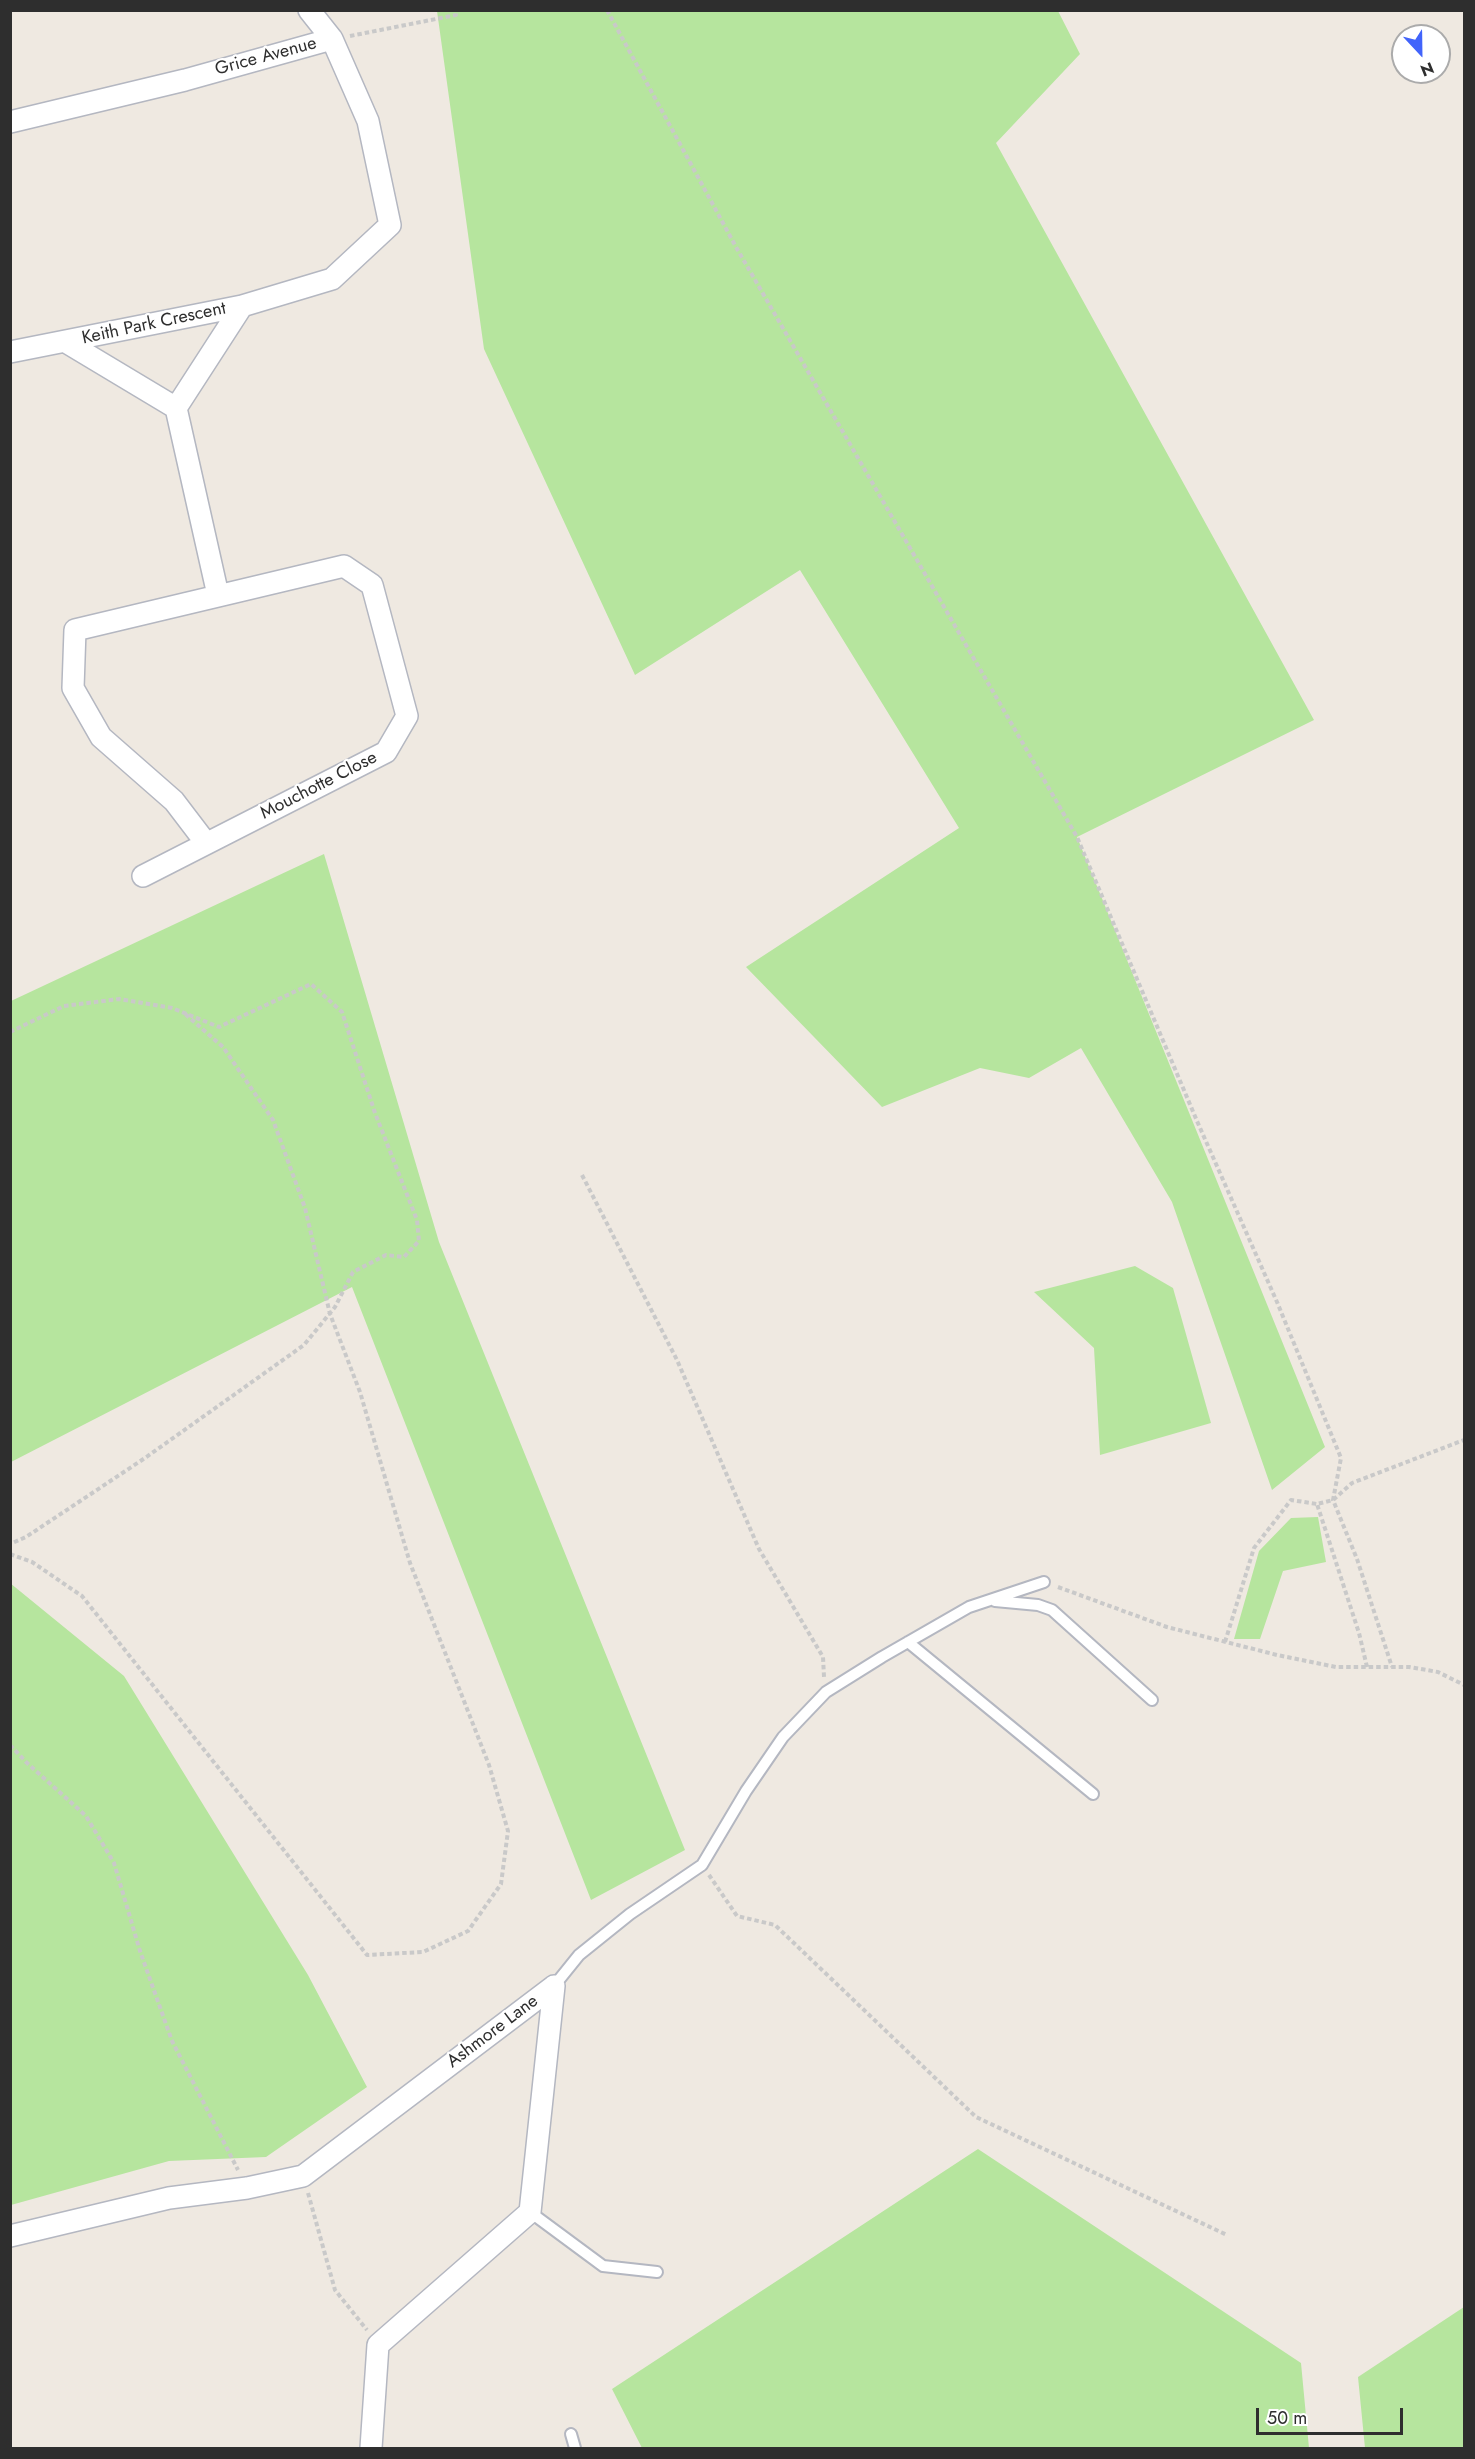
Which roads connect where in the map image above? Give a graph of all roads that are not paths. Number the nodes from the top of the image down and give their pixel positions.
1 (309, 10) edge
2 (332, 39) junction
3 (10, 122) edge
4 (390, 225) joint
5 (243, 306) junction
6 (66, 342) junction
7 (10, 352) edge
8 (176, 408) junction
9 (218, 595) junction
10 (206, 843) junction
11 (143, 876) dead end
12 (1044, 1582) road end
13 (989, 1600) junction
14 (908, 1642) junction
15 (1152, 1700) dead end
16 (1093, 1794) dead end
17 (554, 1986) junction
18 (530, 2212) junction
19 (10, 2236) edge
20 (657, 2272) dead end
21 (571, 2434) dead end
22 (371, 2448) edge
23 (575, 2448) edge

1 - 2 street
2 - 3 street, Grice Avenue
2 - 4 street, Grice Avenue
4 - 5 street, Keith Park Crescent
5 - 6 street, Keith Park Crescent
5 - 8 street, Keith Park Crescent
6 - 7 street, Keith Park Crescent
6 - 8 street, Keith Park Crescent
8 - 9 street
9 - 10 street, Mouchotte Close
9 - 10 street, Mouchotte Close
10 - 11 street, Mouchotte Close
12 - 13 lane
13 - 14 lane
13 - 15 lane
14 - 16 lane
14 - 17 lane
17 - 18 street, Ashmore Lane
17 - 19 street, Ashmore Lane
18 - 20 lane
18 - 22 street
21 - 23 lane

